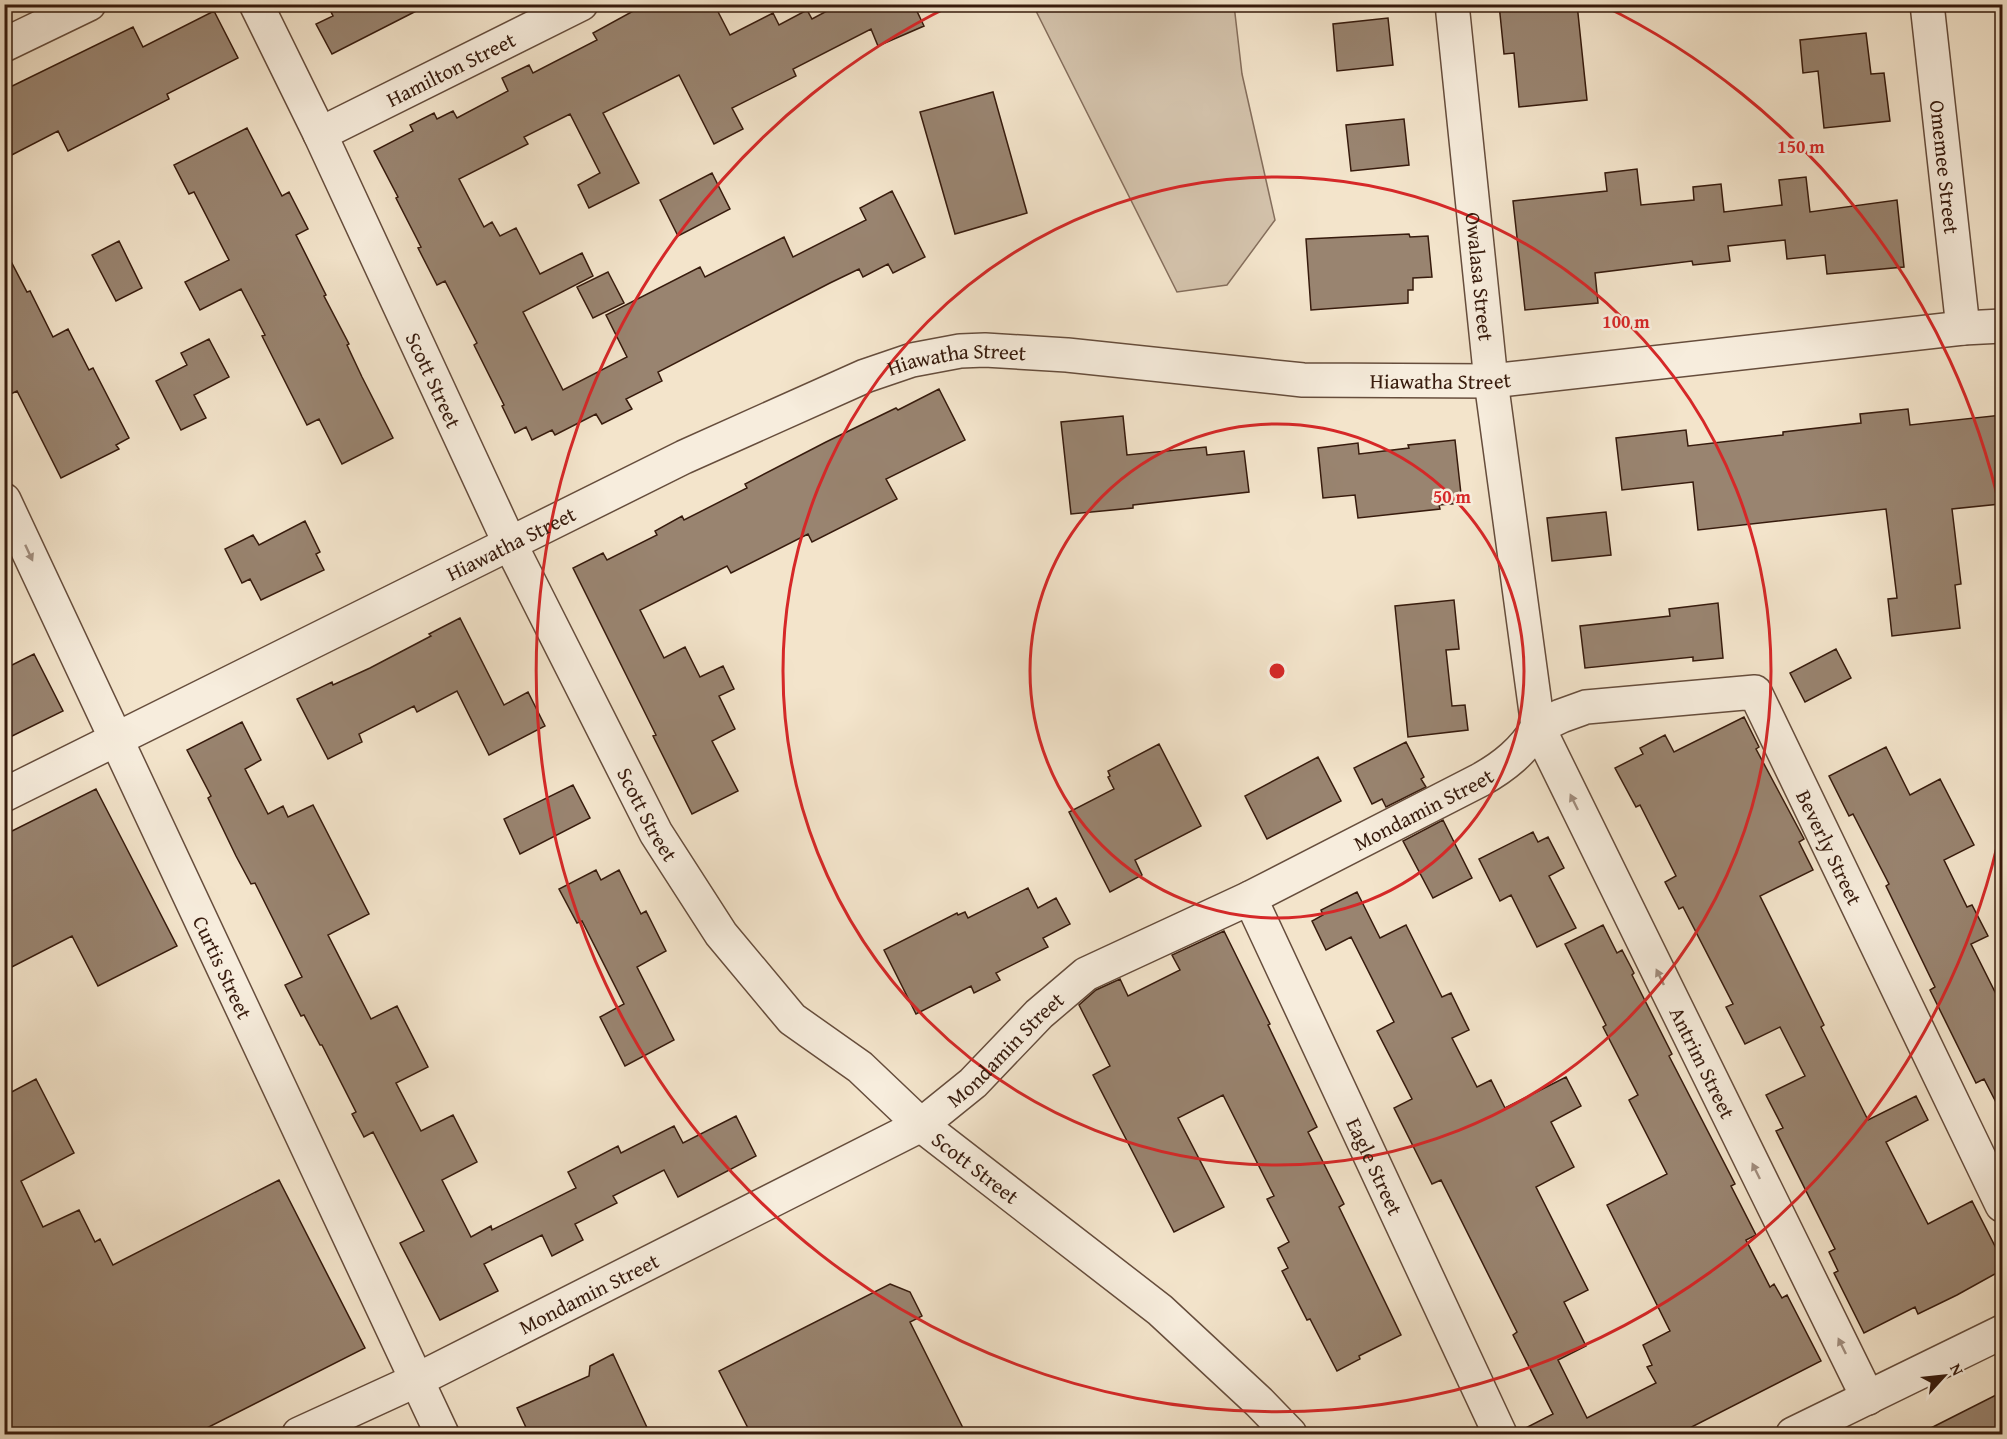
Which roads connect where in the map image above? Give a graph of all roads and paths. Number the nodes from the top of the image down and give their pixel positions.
1 (89, 4) edge
2 (256, 4) edge
3 (581, 4) edge
4 (1452, 4) edge
5 (1927, 4) edge
6 (4, 45) edge
7 (320, 134) junction
8 (2002, 326) edge
9 (1963, 328) junction
10 (1491, 381) junction
11 (4, 500) edge
12 (510, 544) junction
13 (1538, 728) junction
14 (116, 740) junction
15 (4, 795) edge
16 (1250, 898) junction
17 (921, 1125) junction
18 (2002, 1204) edge
19 (2002, 1332) edge
20 (417, 1380) junction
21 (1868, 1398) junction
22 (299, 1434) edge
23 (442, 1434) edge
24 (1290, 1434) edge
25 (1500, 1434) edge
26 (1793, 1434) edge

1 - 6 street
2 - 7 street, Scott Street
3 - 7 street, Hamilton Street
4 - 10 street, Owalasa Street
5 - 9 street, Omemee Street
7 - 12 street, Scott Street
8 - 9 street, Hiawatha Street
9 - 10 street, Hiawatha Street
10 - 12 street, Hiawatha Street
10 - 13 street, Owalasa Street
11 -> 14 street, Curtis Street
12 - 14 street, Hiawatha Street
12 - 17 street, Scott Street
13 - 16 street, Mondamin Street
13 - 18 street, Beverly Street
21 -> 13 street, Antrim Street
14 - 15 street, Hiawatha Street
14 - 20 street, Curtis Street
16 - 17 street, Mondamin Street
16 - 25 street, Eagle Street
17 - 20 street, Mondamin Street
17 - 24 street, Scott Street
19 - 21 street
20 - 22 street, Mondamin Street
20 - 23 street, Curtis Street
21 - 26 street

